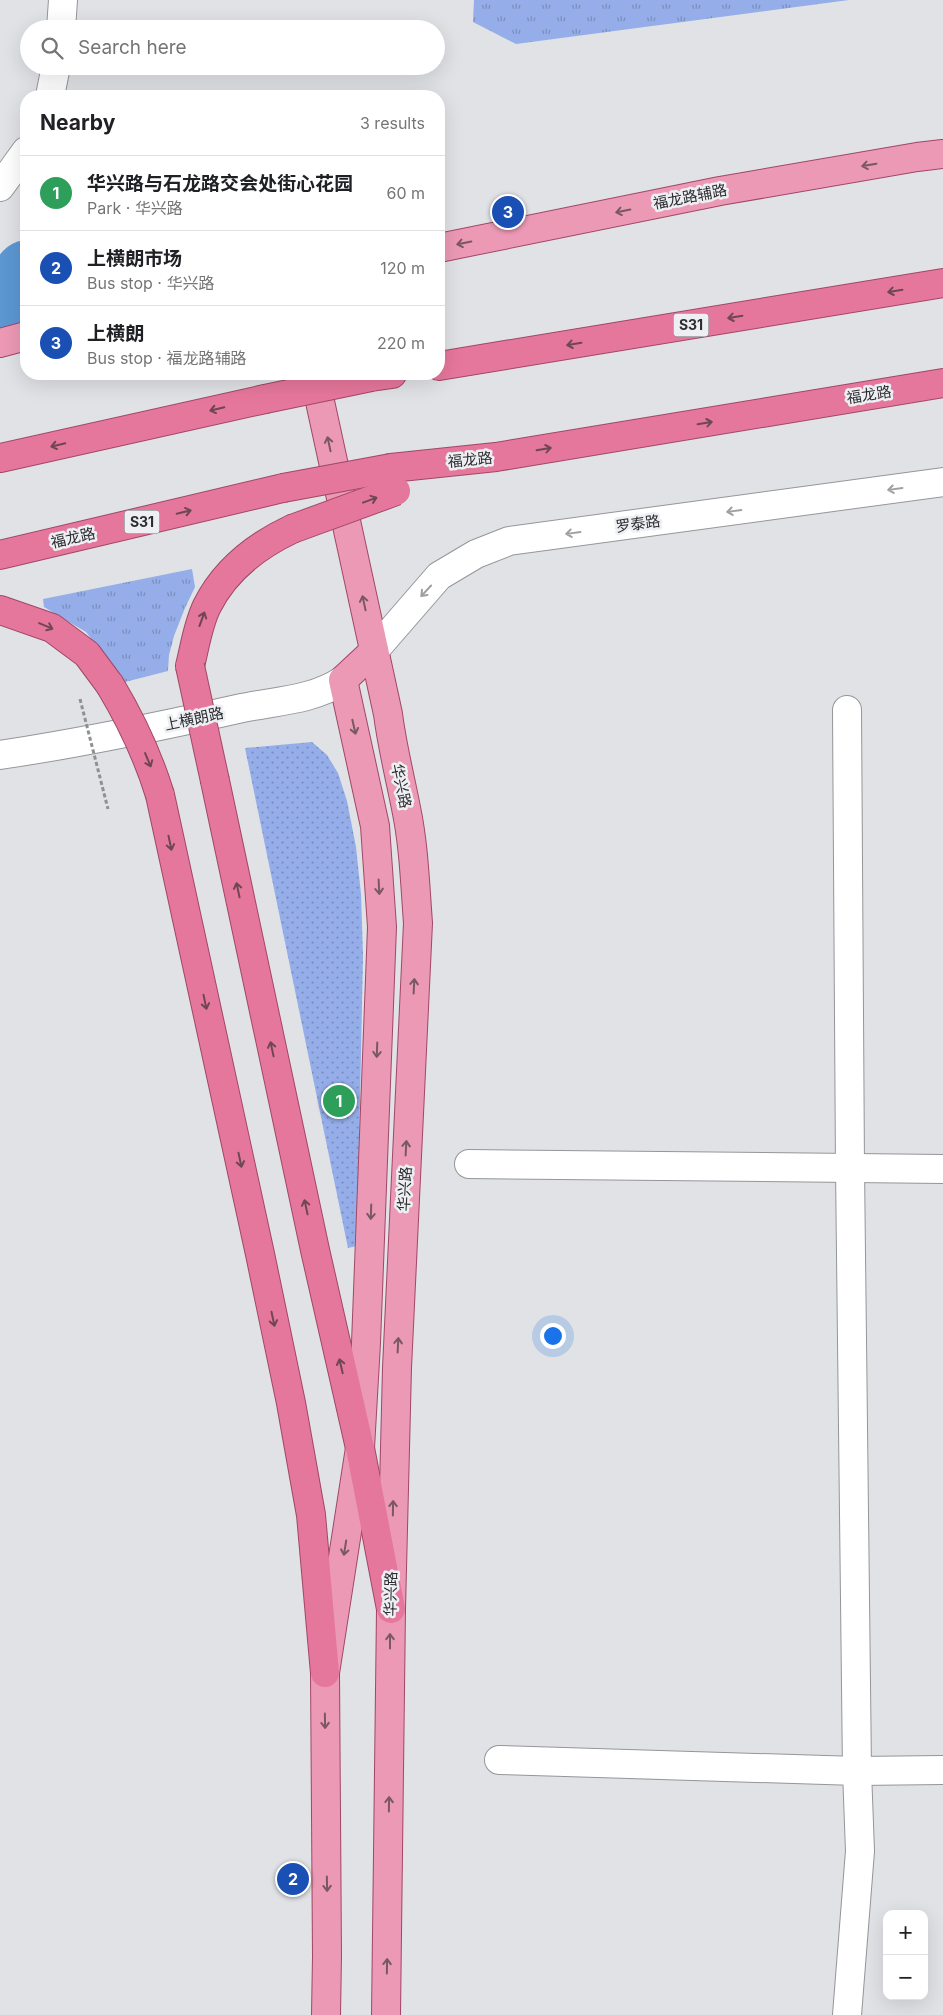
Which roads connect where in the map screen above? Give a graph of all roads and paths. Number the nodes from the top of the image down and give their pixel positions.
1 (63, 0) edge
2 (62, 20) edge
3 (54, 75) edge
4 (51, 90) edge
5 (943, 154) edge
6 (20, 159) edge
7 (0, 187) edge
8 (445, 247) edge
9 (943, 283) edge
10 (20, 338) edge
11 (0, 343) edge
12 (445, 365) edge
13 (315, 380) edge
14 (358, 380) edge
15 (943, 383) edge
16 (0, 458) edge
17 (393, 479) junction
18 (943, 482) edge
19 (0, 555) edge
20 (0, 610) edge
21 (374, 651) junction
22 (343, 680) junction
23 (78, 694) dead end
24 (847, 710) dead end
25 (0, 755) edge
26 (108, 809) dead end
27 (469, 1164) dead end
28 (850, 1168) junction
29 (943, 1169) edge
30 (360, 1448) junction
31 (391, 1609) junction
32 (325, 1673) junction
33 (499, 1760) dead end
34 (943, 1770) edge
35 (857, 1771) junction
36 (326, 2015) edge
37 (386, 2015) edge
38 (847, 2015) edge

1 - 2 street
3 - 4 street
5 -> 8 main road, 福龙路辅路
6 - 7 street
9 -> 12 highway, S31
10 - 11 main road
21 -> 13 main road, 华兴路
14 -> 16 highway, bridge
17 -> 15 highway, 福龙路 / S31
19 -> 17 highway, 福龙路 / S31, bridge
30 -> 17 highway, bridge
18 -> 21 street, 罗泰路
20 -> 32 highway, bridge
21 - 22 main road, 上横朗路
31 -> 21 main road, 华兴路
22 - 25 street, 上横朗路
22 -> 30 main road
23 - 26 path, bridge
24 - 28 street
27 - 28 street
28 - 29 street
28 - 35 street
30 - 31 highway
30 -> 32 main road
37 -> 31 main road, 华兴路
32 -> 36 main road
33 - 35 street
34 - 35 street
35 - 38 street

